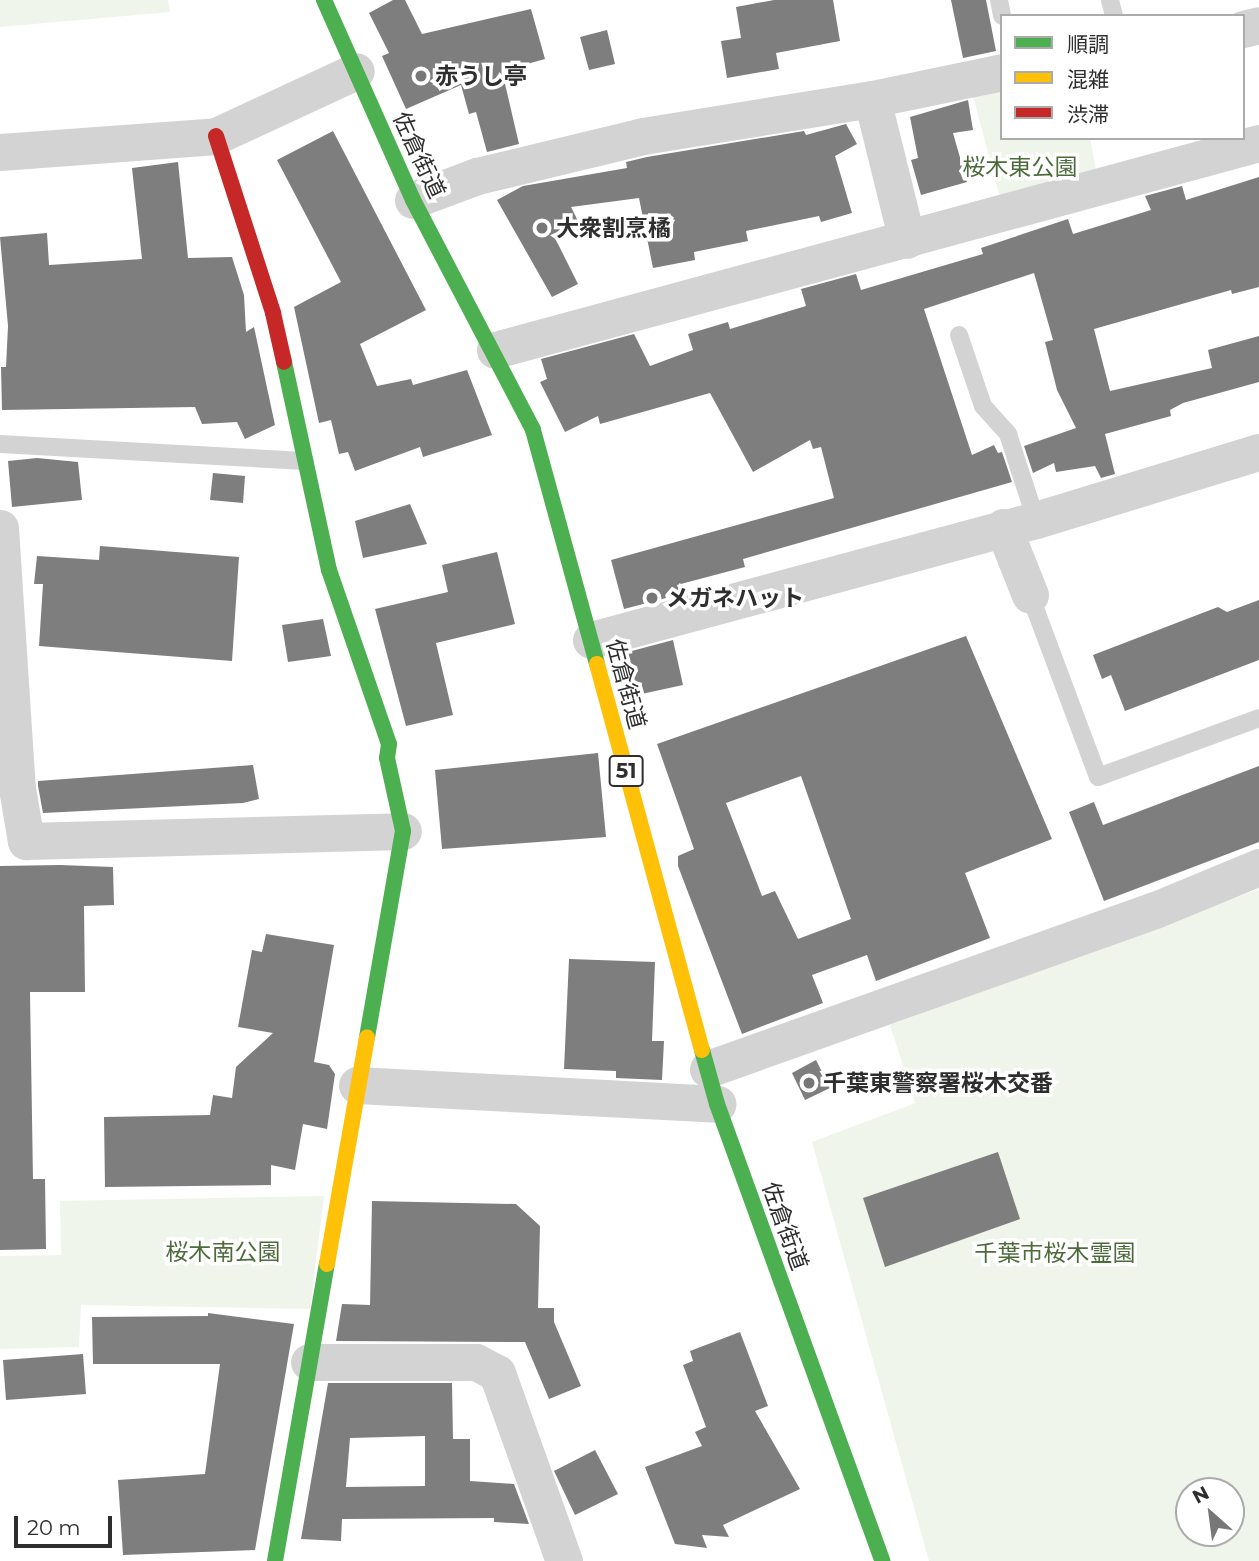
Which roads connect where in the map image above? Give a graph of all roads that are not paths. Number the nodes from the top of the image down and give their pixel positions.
1 (324, 0) edge
2 (356, 71) junction
3 (1000, 72) edge
4 (872, 99) junction
5 (216, 136) junction
6 (1259, 143) edge
7 (0, 152) edge
8 (413, 200) junction
9 (907, 240) junction
10 (959, 335) dead end
11 (495, 350) junction
12 (0, 444) edge
13 (1259, 452) edge
14 (305, 461) junction
15 (1019, 523) junction
16 (0, 528) edge
17 (1030, 595) joint
18 (591, 640) junction
19 (1259, 718) edge
20 (9, 788) edge
21 (403, 831) junction
22 (1259, 867) edge
23 (708, 1069) junction
24 (357, 1085) junction
25 (717, 1104) junction
26 (309, 1362) junction
27 (275, 1561) edge
28 (564, 1561) edge
29 (882, 1561) edge

1 - 2 main road, 佐倉街道 / 51
2 - 5 street
2 - 8 main road, 佐倉街道 / 51
3 - 4 street
4 - 8 street
4 - 9 street
5 - 7 street
5 - 14 main road
6 - 9 street
8 - 11 main road, 佐倉街道 / 51
9 - 11 street
10 - 15 lane
11 - 18 main road, 佐倉街道 / 51
12 - 14 lane
13 - 15 street
14 - 21 main road
15 - 17 street
15 - 18 street
16 - 20 street
17 - 19 lane
18 - 23 main road, 佐倉街道 / 51
20 - 21 street
21 - 24 main road
22 - 23 street
23 - 25 main road, 佐倉街道 / 51
24 - 25 street
24 - 26 main road
25 - 29 main road, 佐倉街道 / 51
26 - 27 main road
26 - 28 street

